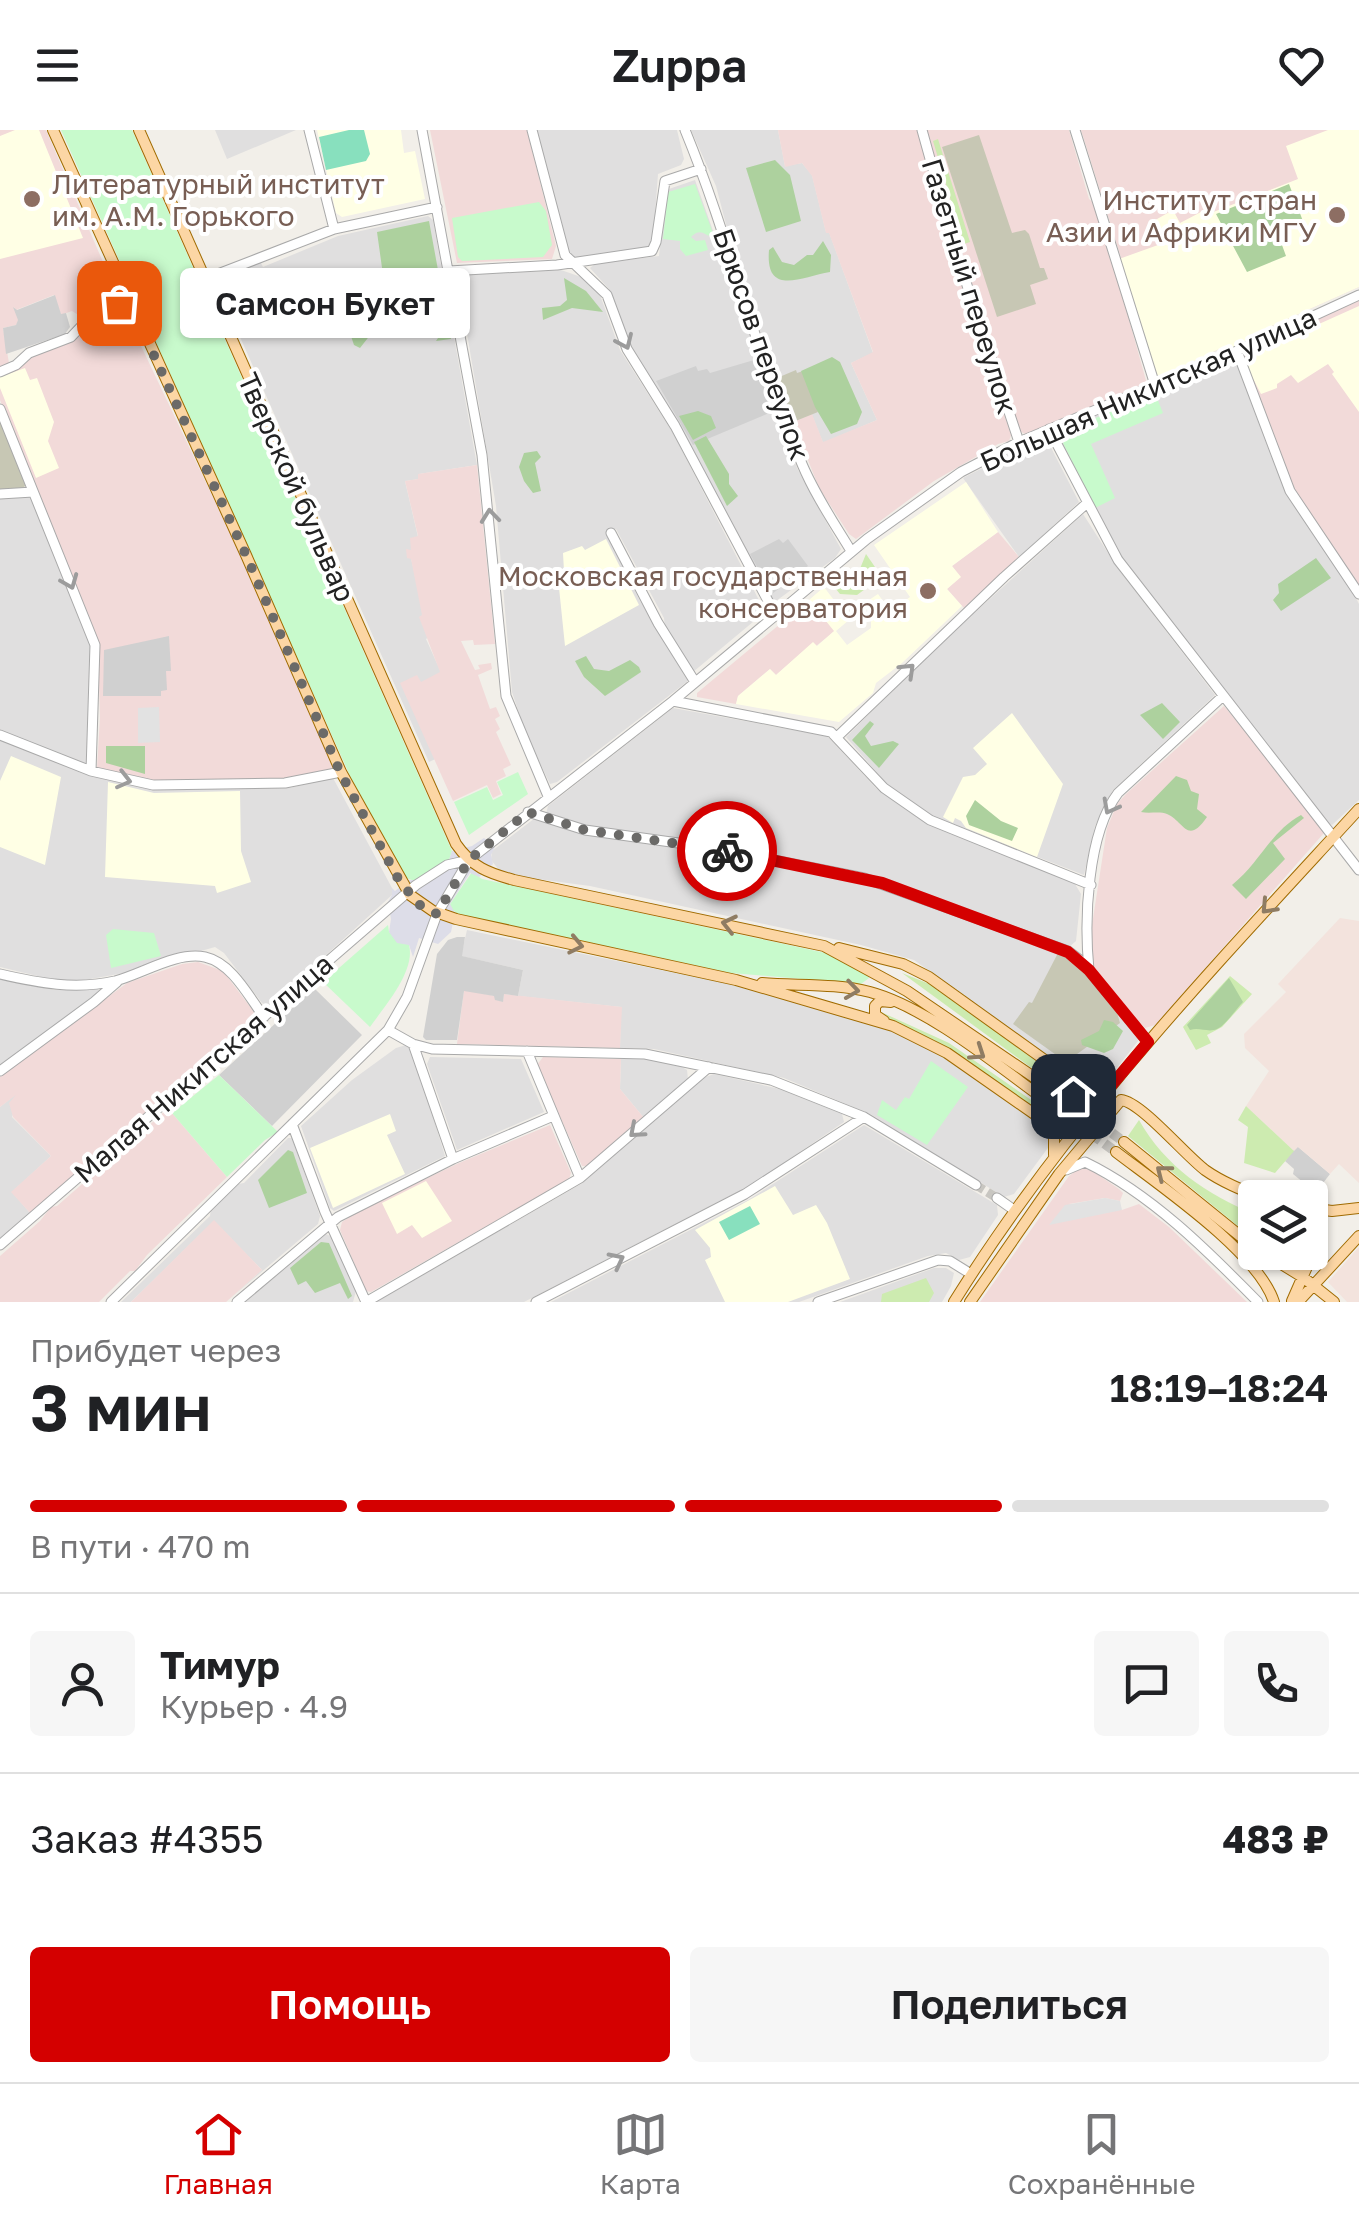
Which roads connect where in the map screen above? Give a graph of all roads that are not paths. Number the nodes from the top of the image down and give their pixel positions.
1 (53, 130) edge
2 (139, 130) edge
3 (309, 130) edge
4 (422, 130) edge
5 (532, 130) edge
6 (686, 130) edge
7 (922, 130) edge
8 (1075, 130) edge
9 (701, 169) junction
10 (437, 207) junction
11 (334, 229) junction
12 (572, 263) junction
13 (449, 270) junction
14 (205, 280) junction
15 (1359, 295) edge
16 (128, 299) junction
17 (1237, 351) junction
18 (0, 372) edge
19 (1155, 385) junction
20 (0, 408) edge
21 (1049, 429) junction
22 (1019, 442) junction
23 (34, 492) junction
24 (0, 494) edge
25 (1086, 504) junction
26 (612, 533) dead end
27 (852, 551) junction
28 (1359, 594) edge
29 (774, 614) junction
30 (695, 682) junction
31 (1223, 696) junction
32 (673, 700) junction
33 (0, 735) edge
34 (838, 738) junction
35 (92, 771) junction
36 (340, 772) junction
37 (548, 796) junction
38 (1359, 809) edge
39 (528, 812) junction
40 (1335, 836) junction
41 (469, 860) junction
42 (1359, 870) edge
43 (1091, 886) junction
44 (408, 892) junction
45 (437, 914) junction
46 (824, 946) junction
47 (903, 964) junction
48 (1089, 970) junction
49 (0, 974) edge
50 (119, 980) junction
51 (736, 980) junction
52 (907, 991) junction
53 (897, 1002) junction
54 (264, 1018) junction
55 (893, 1026) junction
56 (388, 1030) junction
57 (1148, 1042) junction
58 (413, 1044) junction
59 (527, 1051) junction
60 (709, 1067) junction
61 (0, 1071) edge
62 (1072, 1080) junction
63 (1063, 1096) tunnel mouth
64 (1099, 1100) junction
65 (1055, 1108) tunnel mouth
66 (554, 1116) junction
67 (864, 1117) junction
68 (1040, 1118) junction
69 (292, 1124) junction
70 (1054, 1155) junction
71 (453, 1159) junction
72 (1059, 1174) junction
73 (580, 1178) junction
74 (973, 1183) tunnel mouth
75 (1238, 1186) edge
76 (997, 1198) tunnel mouth
77 (1359, 1208) edge
78 (1014, 1210) junction
79 (1328, 1210) edge
80 (330, 1222) junction
81 (1238, 1235) edge
82 (1359, 1236) edge
83 (0, 1245) edge
84 (1238, 1251) edge
85 (1223, 1268) junction
86 (1238, 1269) edge
87 (1253, 1270) edge
88 (1291, 1270) edge
89 (1311, 1270) edge
90 (971, 1274) junction
91 (1309, 1281) junction
92 (837, 1298) edge
93 (1275, 1299) edge
94 (111, 1302) edge
95 (236, 1302) edge
96 (366, 1302) edge
97 (536, 1302) edge
98 (818, 1302) edge
99 (954, 1302) edge
100 (970, 1302) edge
101 (1258, 1302) edge
102 (1295, 1302) edge
103 (1334, 1302) edge

1 - 16 main road
2 - 14 main road, Тверской бульвар
3 - 11 street
4 - 10 street
5 - 12 street
6 - 9 street, Брюсов переулок
7 - 22 street, Газетный переулок
8 - 19 street
9 - 12 street
9 - 27 street, Брюсов переулок
10 - 11 street
10 - 13 street
11 - 14 street
12 - 13 street
12 -> 29 street
37 -> 13 street
14 - 41 main road, Тверской бульвар
15 - 17 street, Большая Никитская улица
16 - 18 street
16 - 36 main road
17 - 19 street, Большая Никитская улица
17 - 28 street
19 - 21 street, Большая Никитская улица
20 - 23 street
21 - 22 street, Большая Никитская улица
21 - 25 street
22 - 27 street, Большая Никитская улица
23 - 24 street
23 -> 35 street
25 - 31 street
34 -> 25 street
26 - 30 street
27 - 29 street, Большая Никитская улица
29 - 30 street, Большая Никитская улица
30 - 32 street, Большая Никитская улица
31 - 40 street
31 -> 43 street
32 - 34 street
32 - 37 street, Большая Никитская улица
33 - 35 street
34 - 43 street
35 -> 36 street
36 - 44 main road
37 - 39 street, Большая Никитская улица
38 - 40 main road
39 - 41 street, Большая Никитская улица
39 - 48 street
40 - 42 street
40 -> 57 main road
41 - 44 street, Малая Никитская улица
41 - 45 street
46 -> 41 main road
43 - 48 street
44 - 45 main road
44 - 54 street, Малая Никитская улица
45 -> 51 main road
45 - 56 street
46 - 47 main road
46 - 52 main road
47 - 52 main road
47 - 62 main road
48 - 57 street
49 - 50 street
50 - 54 street
50 - 61 street
51 -> 53 main road
51 - 55 main road
52 - 63 main road
53 - 55 main road
53 -> 65 main road
54 - 83 street, Малая Никитская улица
55 - 68 main road
56 - 58 street
56 - 69 street
57 - 64 main road
58 - 59 street
58 - 71 street
59 - 60 street
59 - 66 street
60 - 67 street
60 -> 73 street
62 - 64 main road
62 - 68 main road
64 - 70 main road
66 - 71 street
66 - 73 street
67 - 74 street
97 -> 67 street
68 - 70 main road
69 - 80 street
69 - 94 street
70 - 78 main road
71 - 80 street
72 - 75 main road
72 - 85 street
72 - 100 main road
73 - 96 street
76 - 78 street
77 - 79 main road
78 - 90 main road
80 - 95 street
80 - 96 street
81 -> 84 main road
82 - 91 main road
85 - 86 street
85 - 101 street
87 - 93 main road
88 - 91 main road
89 - 91 main road
90 - 92 street
90 - 99 main road
91 - 102 main road
91 - 103 main road
92 - 98 street

